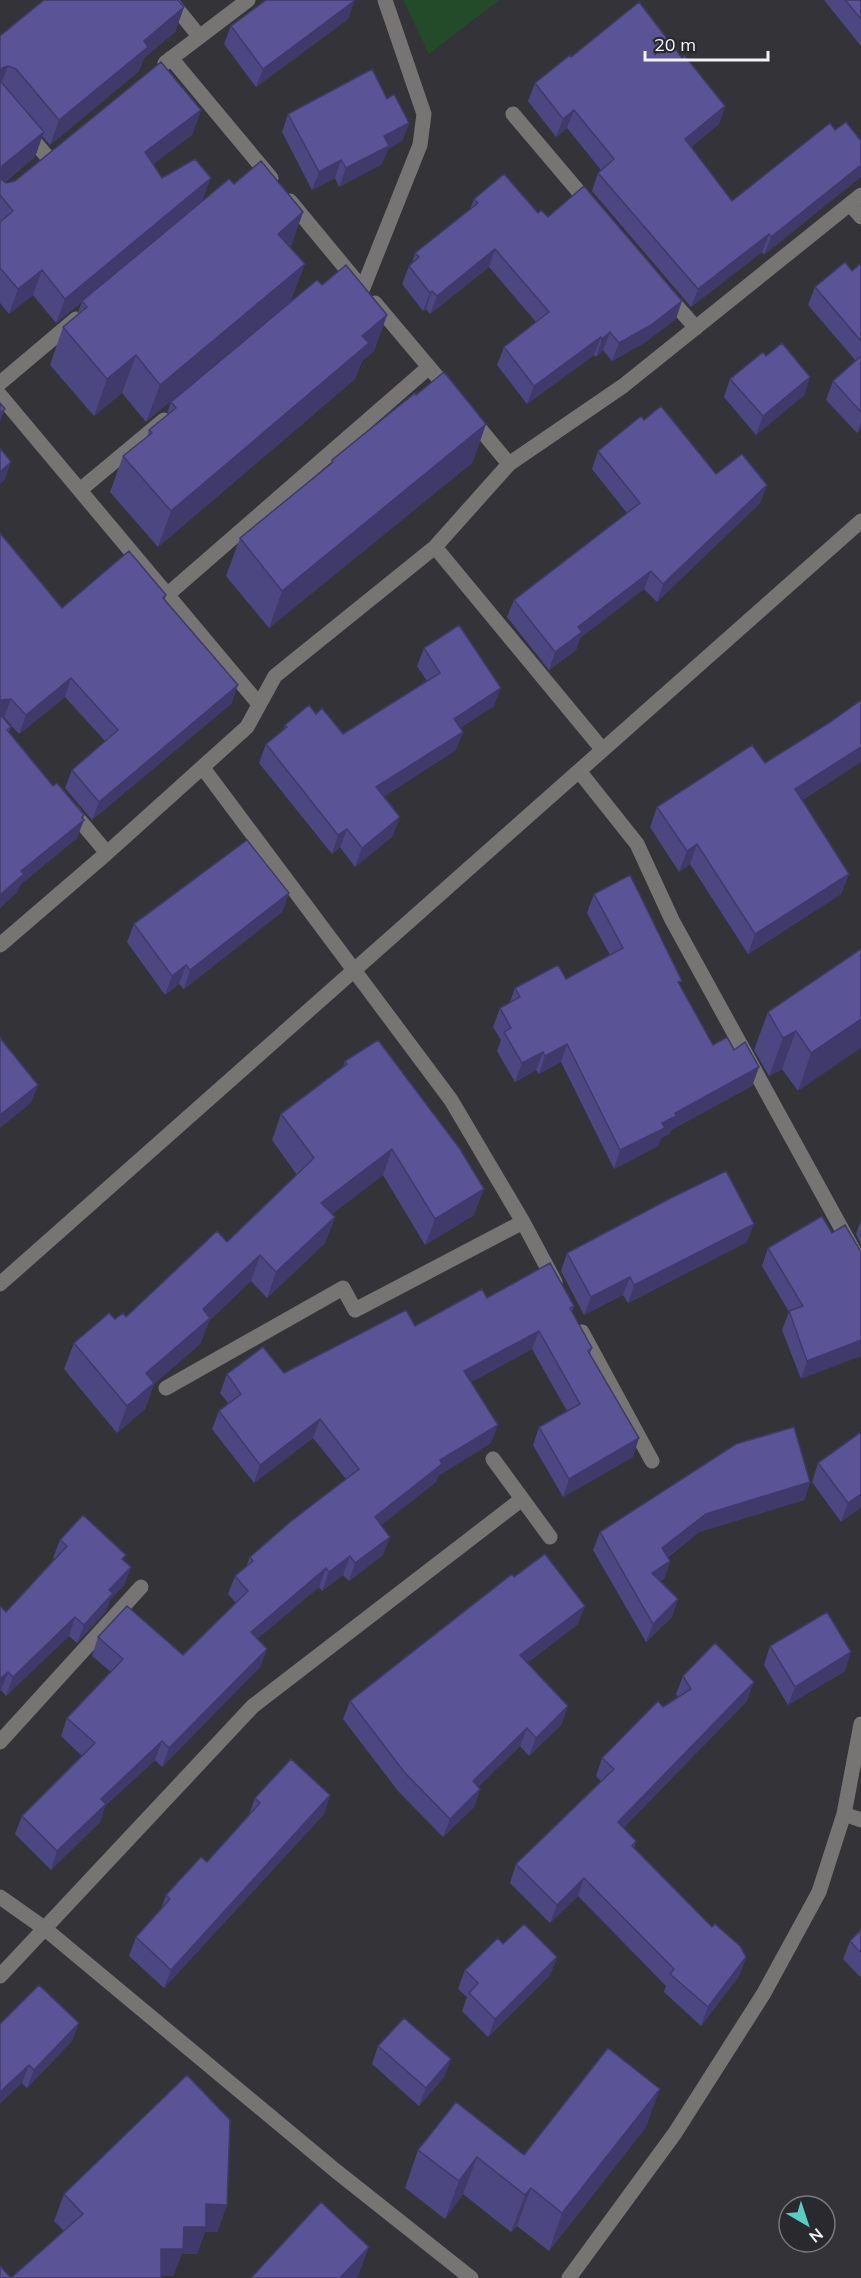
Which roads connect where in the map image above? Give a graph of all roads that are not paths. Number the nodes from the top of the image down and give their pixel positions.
1 (170, 0) edge
2 (248, 0) edge
3 (385, 0) edge
4 (199, 36) junction
5 (171, 58) junction
6 (154, 72) edge
7 (0, 100) edge
8 (513, 114) dead end
9 (49, 159) edge
10 (855, 199) edge
11 (597, 212) edge
12 (861, 217) edge
13 (658, 284) edge
14 (363, 288) junction
15 (90, 308) edge
16 (696, 328) junction
17 (429, 367) junction
18 (0, 383) edge
19 (0, 395) edge
20 (172, 414) edge
21 (509, 464) junction
22 (80, 490) junction
23 (861, 521) edge
24 (435, 547) junction
25 (167, 595) junction
26 (258, 703) junction
27 (602, 750) junction
28 (203, 768) junction
29 (579, 771) junction
30 (61, 799) edge
31 (107, 854) junction
32 (0, 945) edge
33 (355, 969) junction
34 (523, 1222) junction
35 (861, 1264) edge
36 (0, 1284) edge
37 (562, 1295) edge
38 (574, 1316) edge
39 (166, 1388) dead end
40 (493, 1459) dead end
41 (652, 1461) dead end
42 (522, 1499) junction
43 (550, 1537) dead end
44 (141, 1587) dead end
45 (861, 1724) edge
46 (0, 1742) edge
47 (844, 1814) junction
48 (861, 1820) edge
49 (0, 1898) edge
50 (44, 1928) junction
51 (0, 1976) edge
52 (471, 2278) edge
53 (569, 2278) edge

1 - 4 street
2 - 4 street
3 - 14 street
4 - 5 street
5 - 6 street
5 - 14 street
7 - 9 street
8 - 11 street
10 - 12 street
10 - 16 street
13 - 16 street
14 - 17 street
15 - 18 street
16 - 21 street
17 - 21 street
17 - 25 street
19 - 22 street
20 - 22 street
21 - 24 street
22 - 25 street
23 - 27 street
24 - 26 street
24 - 27 street
25 - 26 street
26 - 28 street
27 - 29 street
28 - 31 street
28 - 33 street
29 - 33 street
29 - 35 street
30 - 31 street
31 - 32 street
33 - 34 street
33 - 36 street
34 - 37 street
34 - 39 street
38 - 41 street
40 - 42 street
42 - 43 street
42 - 50 street
44 - 46 street
45 - 47 street
47 - 48 street
47 - 53 street
49 - 50 street
50 - 51 street
50 - 52 street

